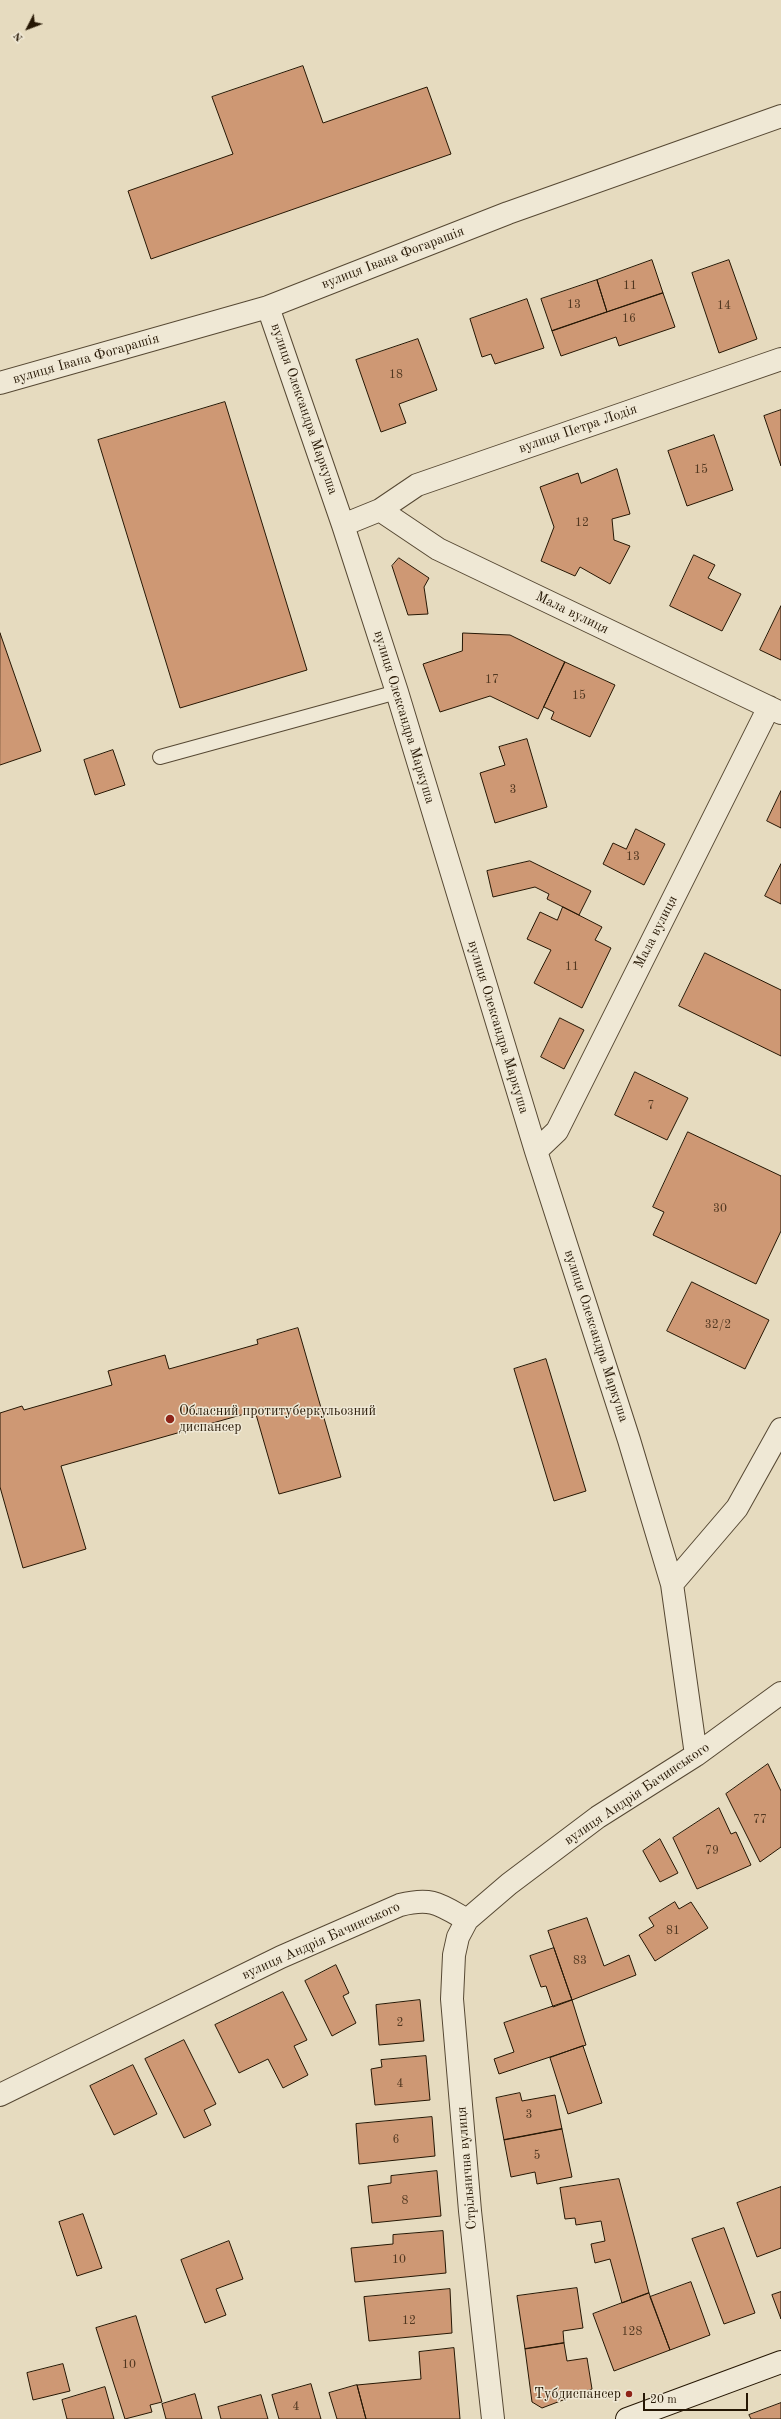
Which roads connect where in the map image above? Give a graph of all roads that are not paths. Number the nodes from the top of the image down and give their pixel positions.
1 (781, 116) edge
2 (268, 307) junction
3 (781, 359) edge
4 (0, 383) edge
5 (380, 510) junction
6 (343, 524) junction
7 (397, 692) junction
8 (775, 710) edge
9 (160, 757) dead end
10 (536, 1151) junction
11 (781, 1429) edge
12 (672, 1584) junction
13 (781, 1693) edge
14 (696, 1755) junction
15 (467, 1920) junction
16 (0, 2095) edge
17 (781, 2362) edge
18 (493, 2419) edge
19 (627, 2419) edge

1 - 2 street, вулиця Івана Фогарашія
2 - 4 street, вулиця Івана Фогарашія
2 - 6 street, вулиця Олександра Маркуша
3 - 5 street, вулиця Петра Лодія
5 - 6 street, вулиця Петра Лодія
5 - 8 street, Мала вулиця
6 - 7 street, вулиця Олександра Маркуша
7 - 9 lane
7 - 10 street, вулиця Олександра Маркуша
8 - 10 street, Мала вулиця
10 - 12 street, вулиця Олександра Маркуша
11 - 12 street
12 - 14 street, вулиця Олександра Маркуша
13 - 14 street, вулиця Андрія Бачинського
14 - 15 street, вулиця Андрія Бачинського
15 - 16 street, вулиця Андрія Бачинського
15 - 18 street, Стрільнична вулиця
17 - 19 street

